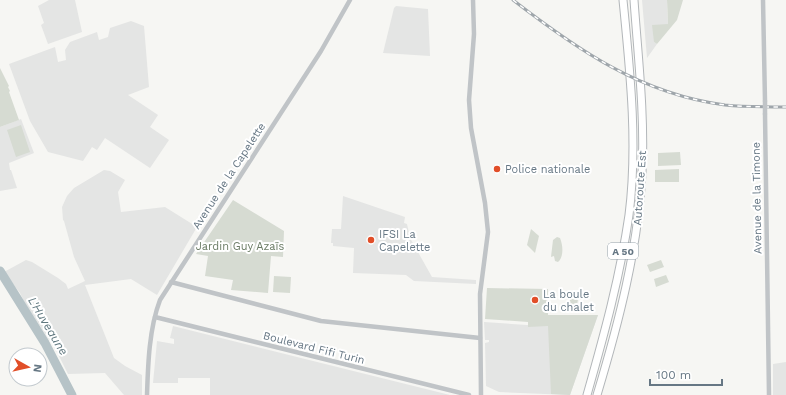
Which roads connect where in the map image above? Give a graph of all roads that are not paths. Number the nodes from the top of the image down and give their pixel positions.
1 (350, 0) edge
2 (473, 0) edge
3 (624, 0) edge
4 (634, 0) edge
5 (763, 0) edge
6 (171, 282) junction
7 (155, 317) junction
8 (480, 338) junction
9 (147, 395) edge
10 (469, 395) edge
11 (483, 395) edge
12 (587, 395) edge
13 (597, 395) edge
14 (769, 395) edge

1 - 6 street, Avenue de la Capelette
2 - 8 street
3 - 12 highway, Autoroute Est / A 50
4 - 13 highway, Autoroute Est / A 50
5 - 14 street, Avenue de la Timone, bridge
6 - 7 street, Avenue de la Capelette
6 - 8 street
7 - 9 street, Avenue de la Capelette
7 - 10 street, Boulevard Fifi Turin
8 - 11 street

